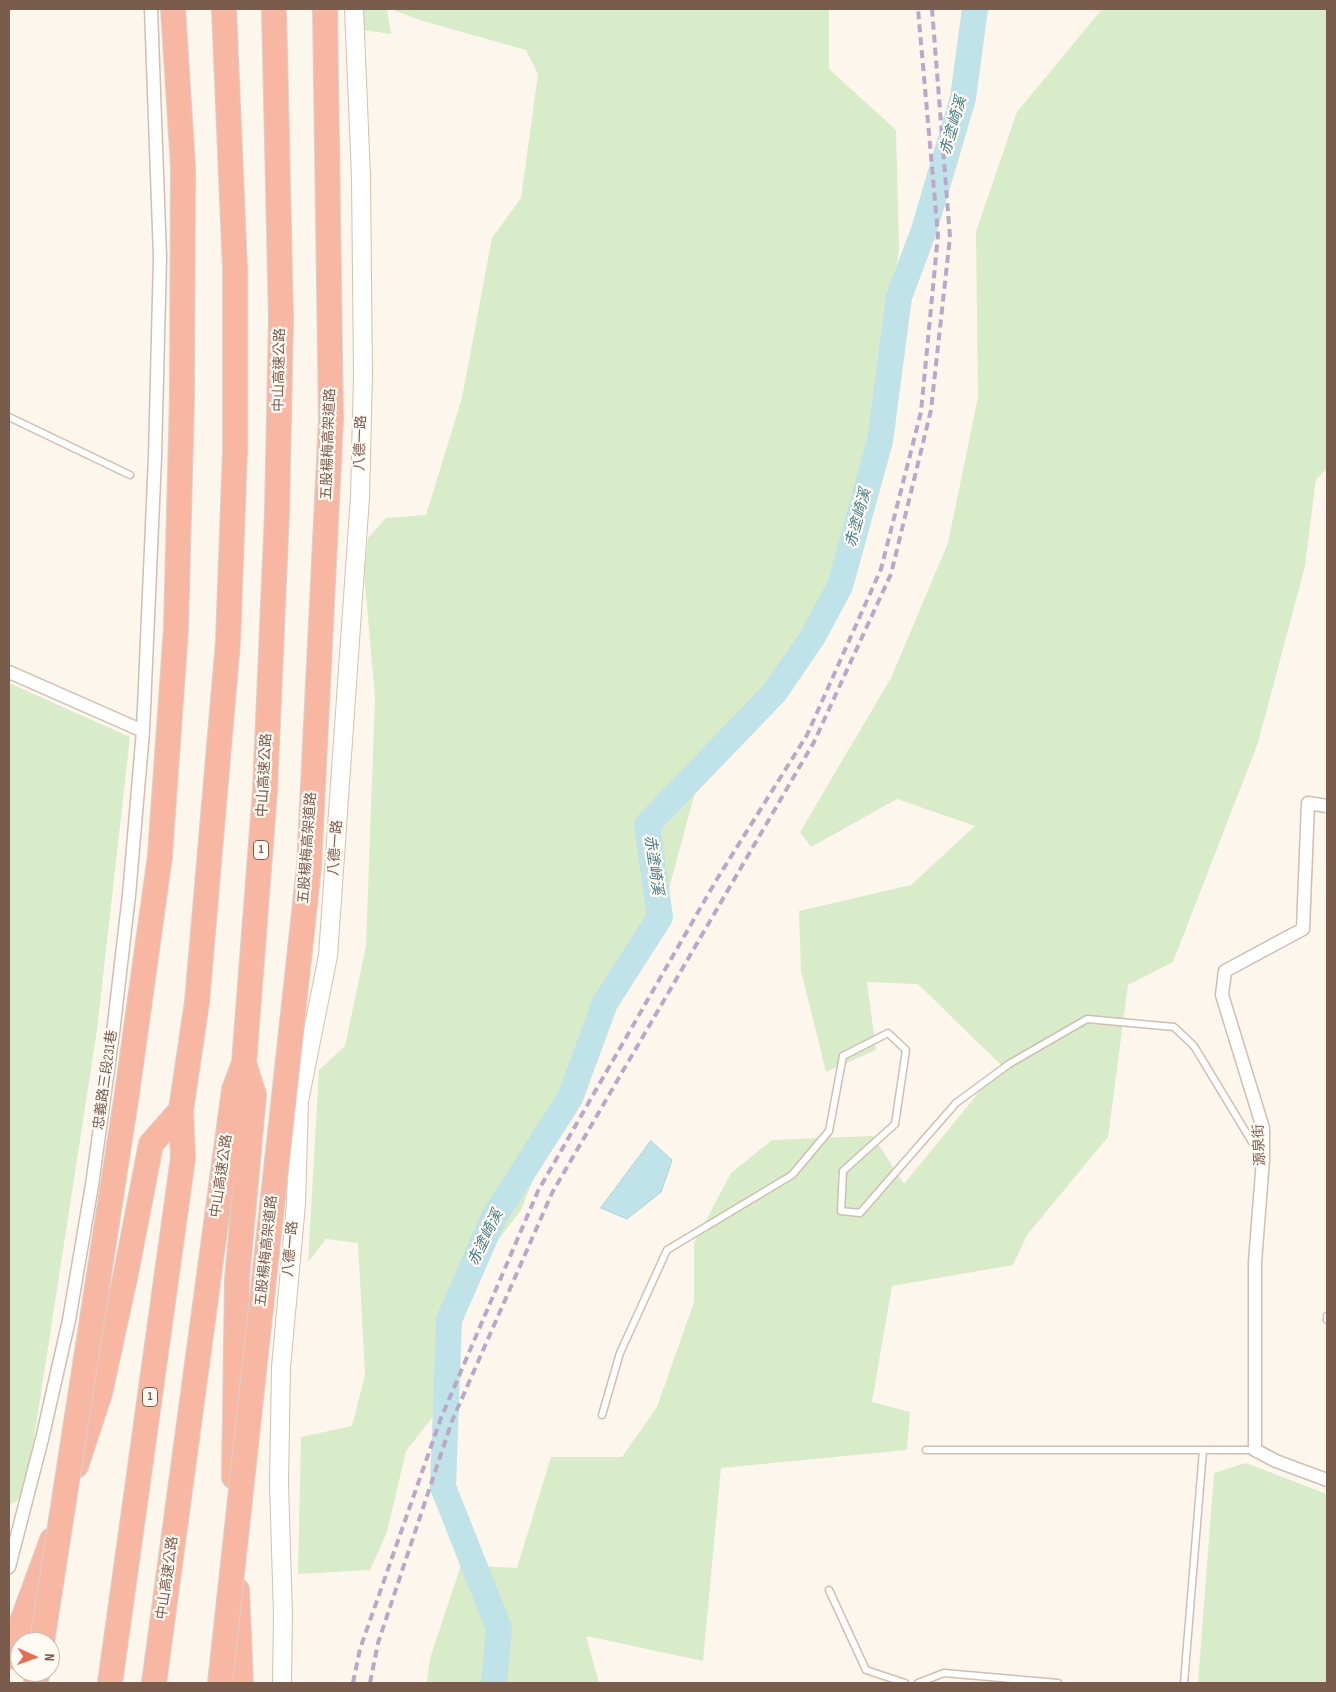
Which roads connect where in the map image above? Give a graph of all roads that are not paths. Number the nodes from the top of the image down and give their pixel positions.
1 (151, 9) edge
2 (173, 9) edge
3 (224, 9) edge
4 (274, 9) edge
5 (325, 9) edge
6 (354, 9) edge
7 (9, 417) edge
8 (130, 475) dead end
9 (9, 672) edge
10 (143, 731) junction
11 (1327, 806) edge
12 (244, 1063) junction
13 (181, 1110) junction
14 (1263, 1160) junction
15 (602, 1415) dead end
16 (926, 1450) dead end
17 (1204, 1450) junction
18 (1255, 1450) junction
19 (1327, 1480) edge
20 (13, 1536) edge
21 (9, 1566) edge
22 (829, 1590) dead end
23 (44, 1632) edge
24 (9, 1657) edge
25 (110, 1683) edge
26 (154, 1683) edge
27 (220, 1683) edge
28 (241, 1683) edge
29 (282, 1683) edge
30 (905, 1683) edge
31 (918, 1683) edge
32 (1058, 1683) edge
33 (1184, 1683) edge

1 - 10 street, 忠義路三段231巷
2 - 23 highway, bridge
3 - 13 highway, 1
4 - 12 highway, 中山高速公路 / 1
5 - 27 highway, 五股楊梅高架道路, bridge
6 - 29 street, 八德一路
7 - 8 lane
9 - 10 street
10 - 20 street, 忠義路三段231巷
11 - 14 street, 源泉街
12 - 26 highway, 中山高速公路 / 1
12 - 28 highway
13 - 24 highway
13 - 25 highway, 1
14 - 15 lane
14 - 18 street, 源泉街
16 - 17 lane
17 - 18 lane
17 - 33 lane
18 - 19 street
20 - 21 street, 忠義路三段231巷
22 - 30 lane
31 - 32 lane

